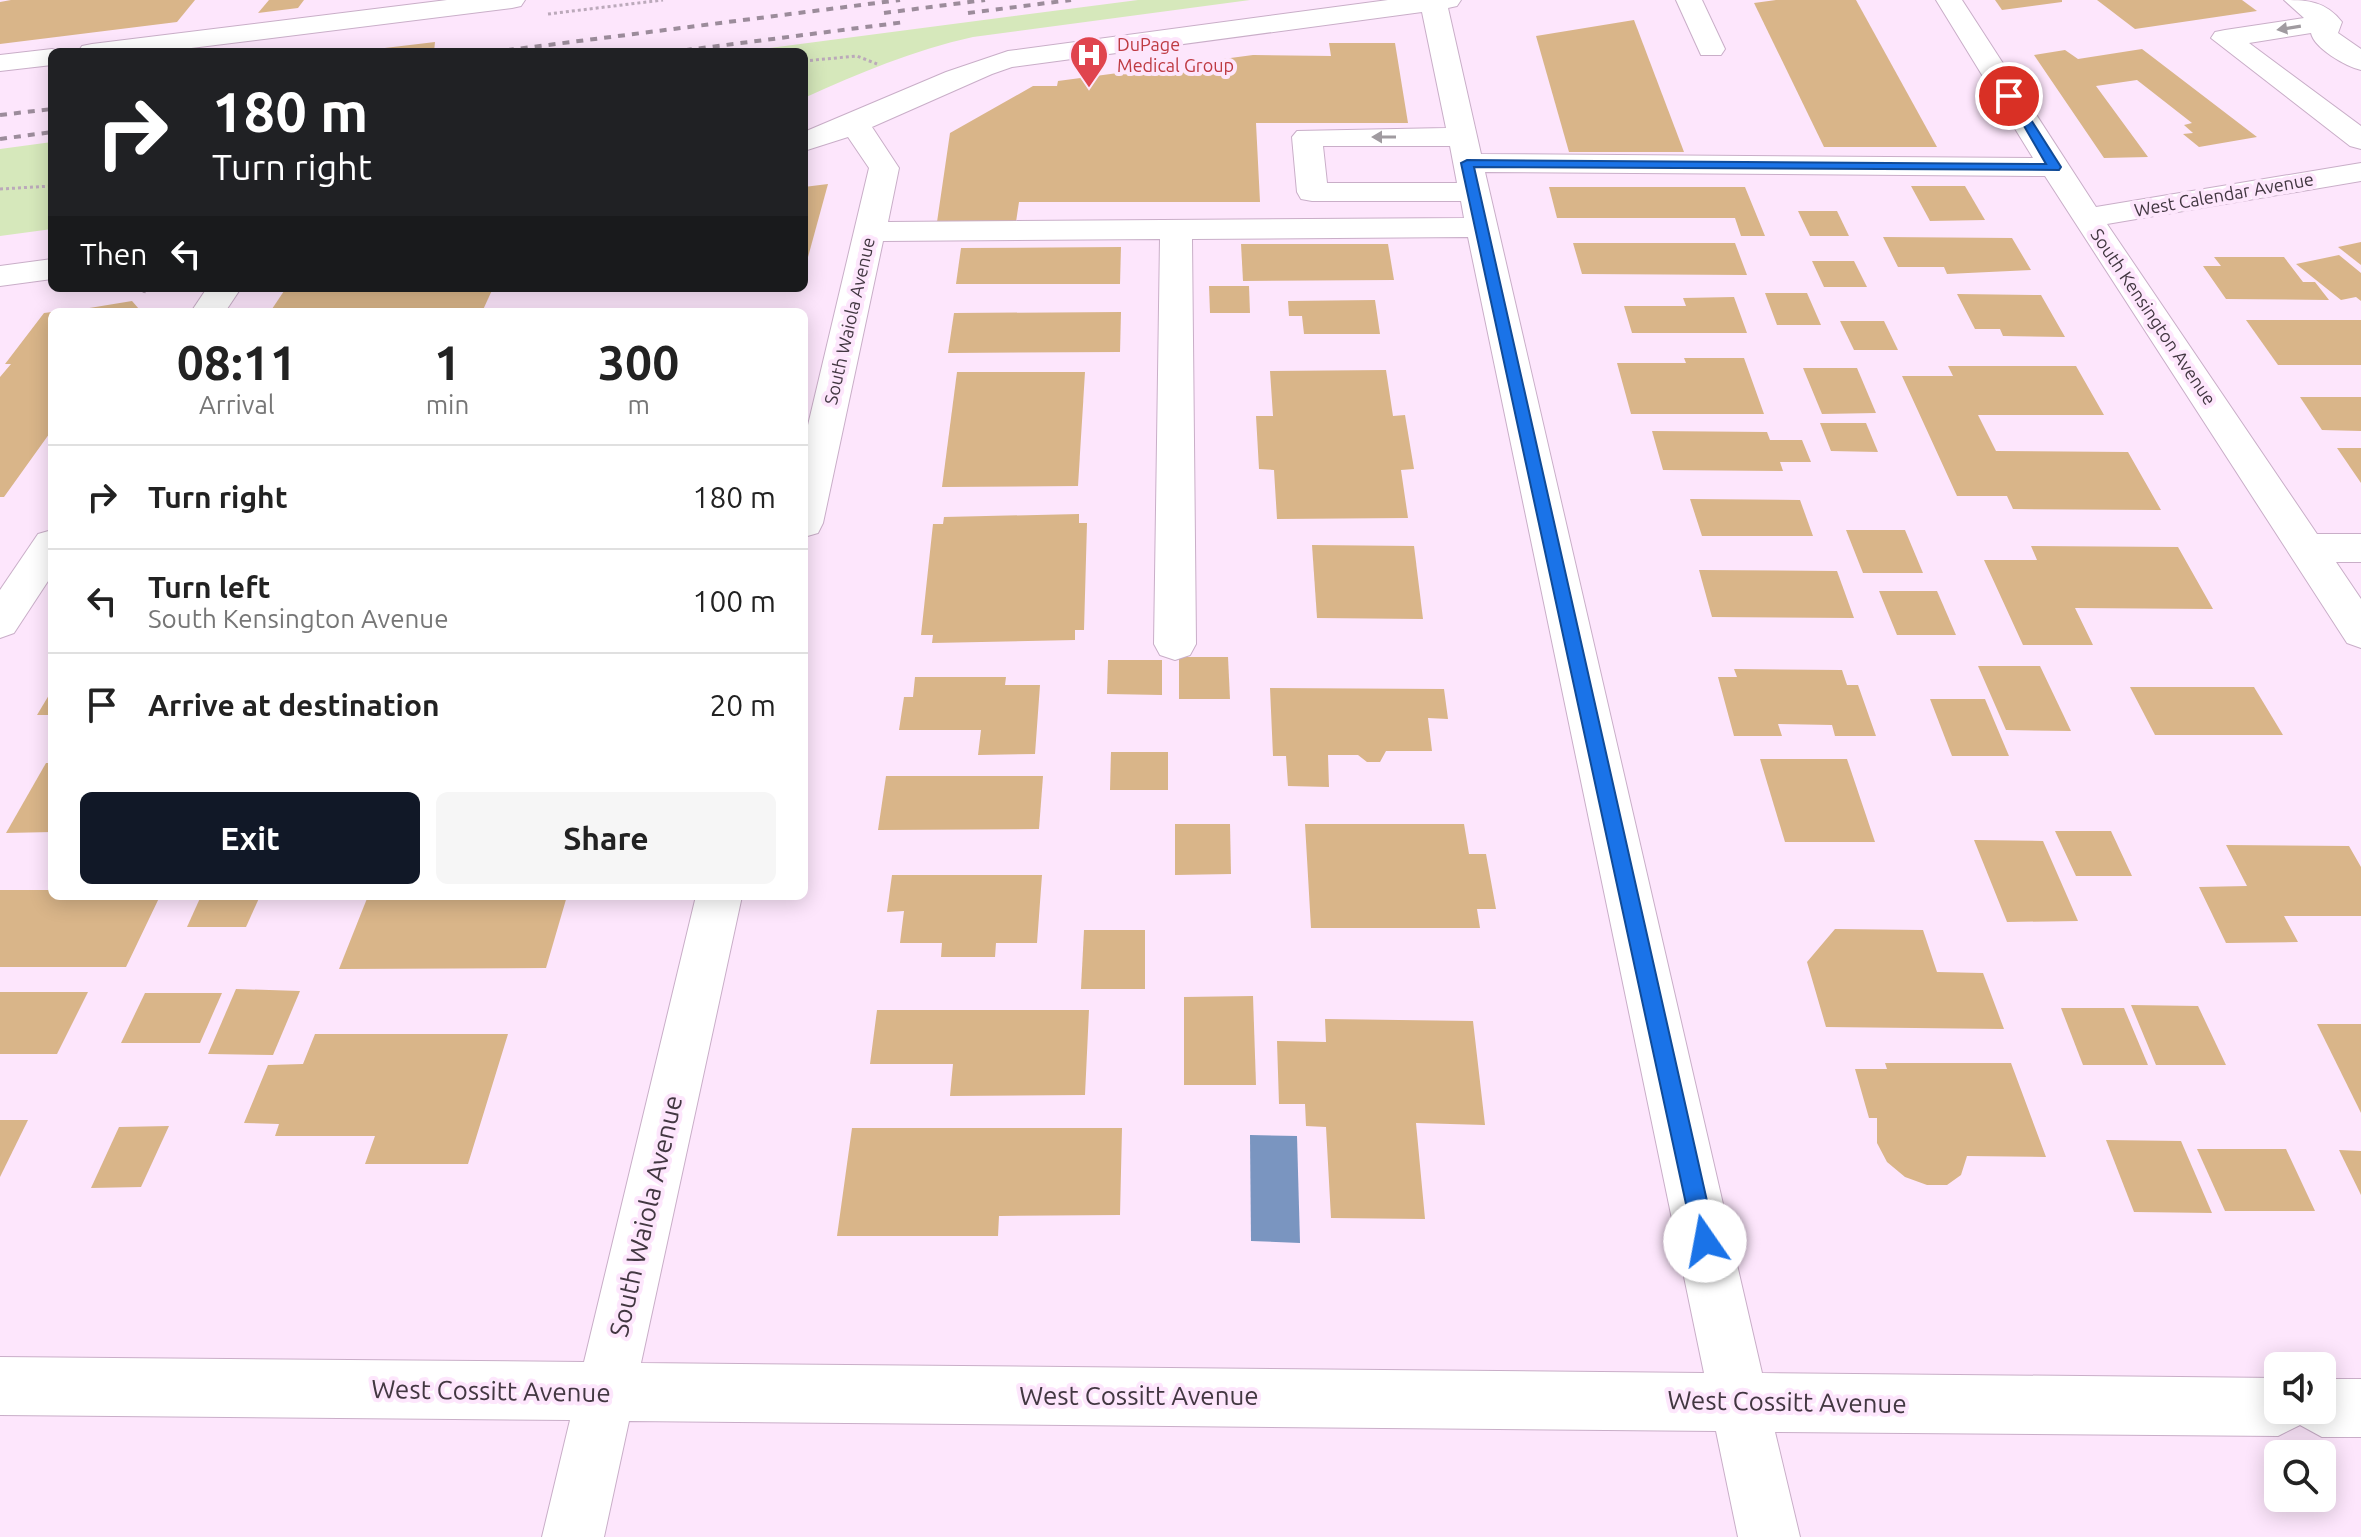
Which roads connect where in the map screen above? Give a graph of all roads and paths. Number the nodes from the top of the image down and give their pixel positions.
1 (510, 0) edge
2 (1689, 0) edge
3 (1949, 0) edge
4 (2297, 0) edge
5 (1440, 1) edge
6 (243, 9) dead end
7 (2347, 24) edge
8 (228, 35) junction
9 (2361, 44) edge
10 (124, 48) edge
11 (1711, 49) dead end
12 (48, 57) edge
13 (808, 61) edge
14 (2361, 62) edge
15 (0, 63) edge
16 (877, 64) dead end
17 (856, 126) junction
18 (2361, 140) edge
19 (808, 141) edge
20 (2054, 167) junction
21 (2361, 172) edge
22 (1471, 180) junction
23 (48, 186) edge
24 (0, 189) edge
25 (2088, 218) junction
26 (1176, 230) junction
27 (870, 232) junction
28 (48, 270) edge
29 (0, 276) edge
30 (808, 505) edge
31 (2307, 548) junction
32 (2361, 548) edge
33 (48, 550) edge
34 (0, 622) edge
35 (2361, 632) edge
36 (1175, 644) dead end
37 (718, 900) edge
38 (0, 1386) edge
39 (606, 1392) junction
40 (1740, 1402) junction
41 (2264, 1407) edge
42 (2336, 1408) edge
43 (2361, 1408) edge
44 (573, 1537) edge
45 (1769, 1537) edge

1 - 8 street
2 - 11 street
3 - 20 street, South Kensington Avenue
4 - 7 street
5 - 17 street
5 - 22 street
6 - 8 street
7 - 9 street
7 - 14 street
7 -> 18 street
8 - 10 street
12 - 15 street
13 - 16 path
17 - 19 street
17 - 27 street, South Waiola Avenue
20 - 22 street
20 - 25 street, South Kensington Avenue
21 - 25 street, West Calendar Avenue
22 - 26 street
22 - 40 street
23 - 24 path
25 - 31 street, South Kensington Avenue
26 - 27 street
26 - 36 street
27 - 30 street, South Waiola Avenue
28 - 29 street
31 - 32 street
31 - 35 street, South Kensington Avenue
33 - 34 street
37 - 39 street, South Waiola Avenue
38 - 39 street, West Cossitt Avenue
39 - 40 street, West Cossitt Avenue
39 - 44 street, South Waiola Avenue
40 - 41 street, West Cossitt Avenue
40 - 45 street
42 - 43 street

